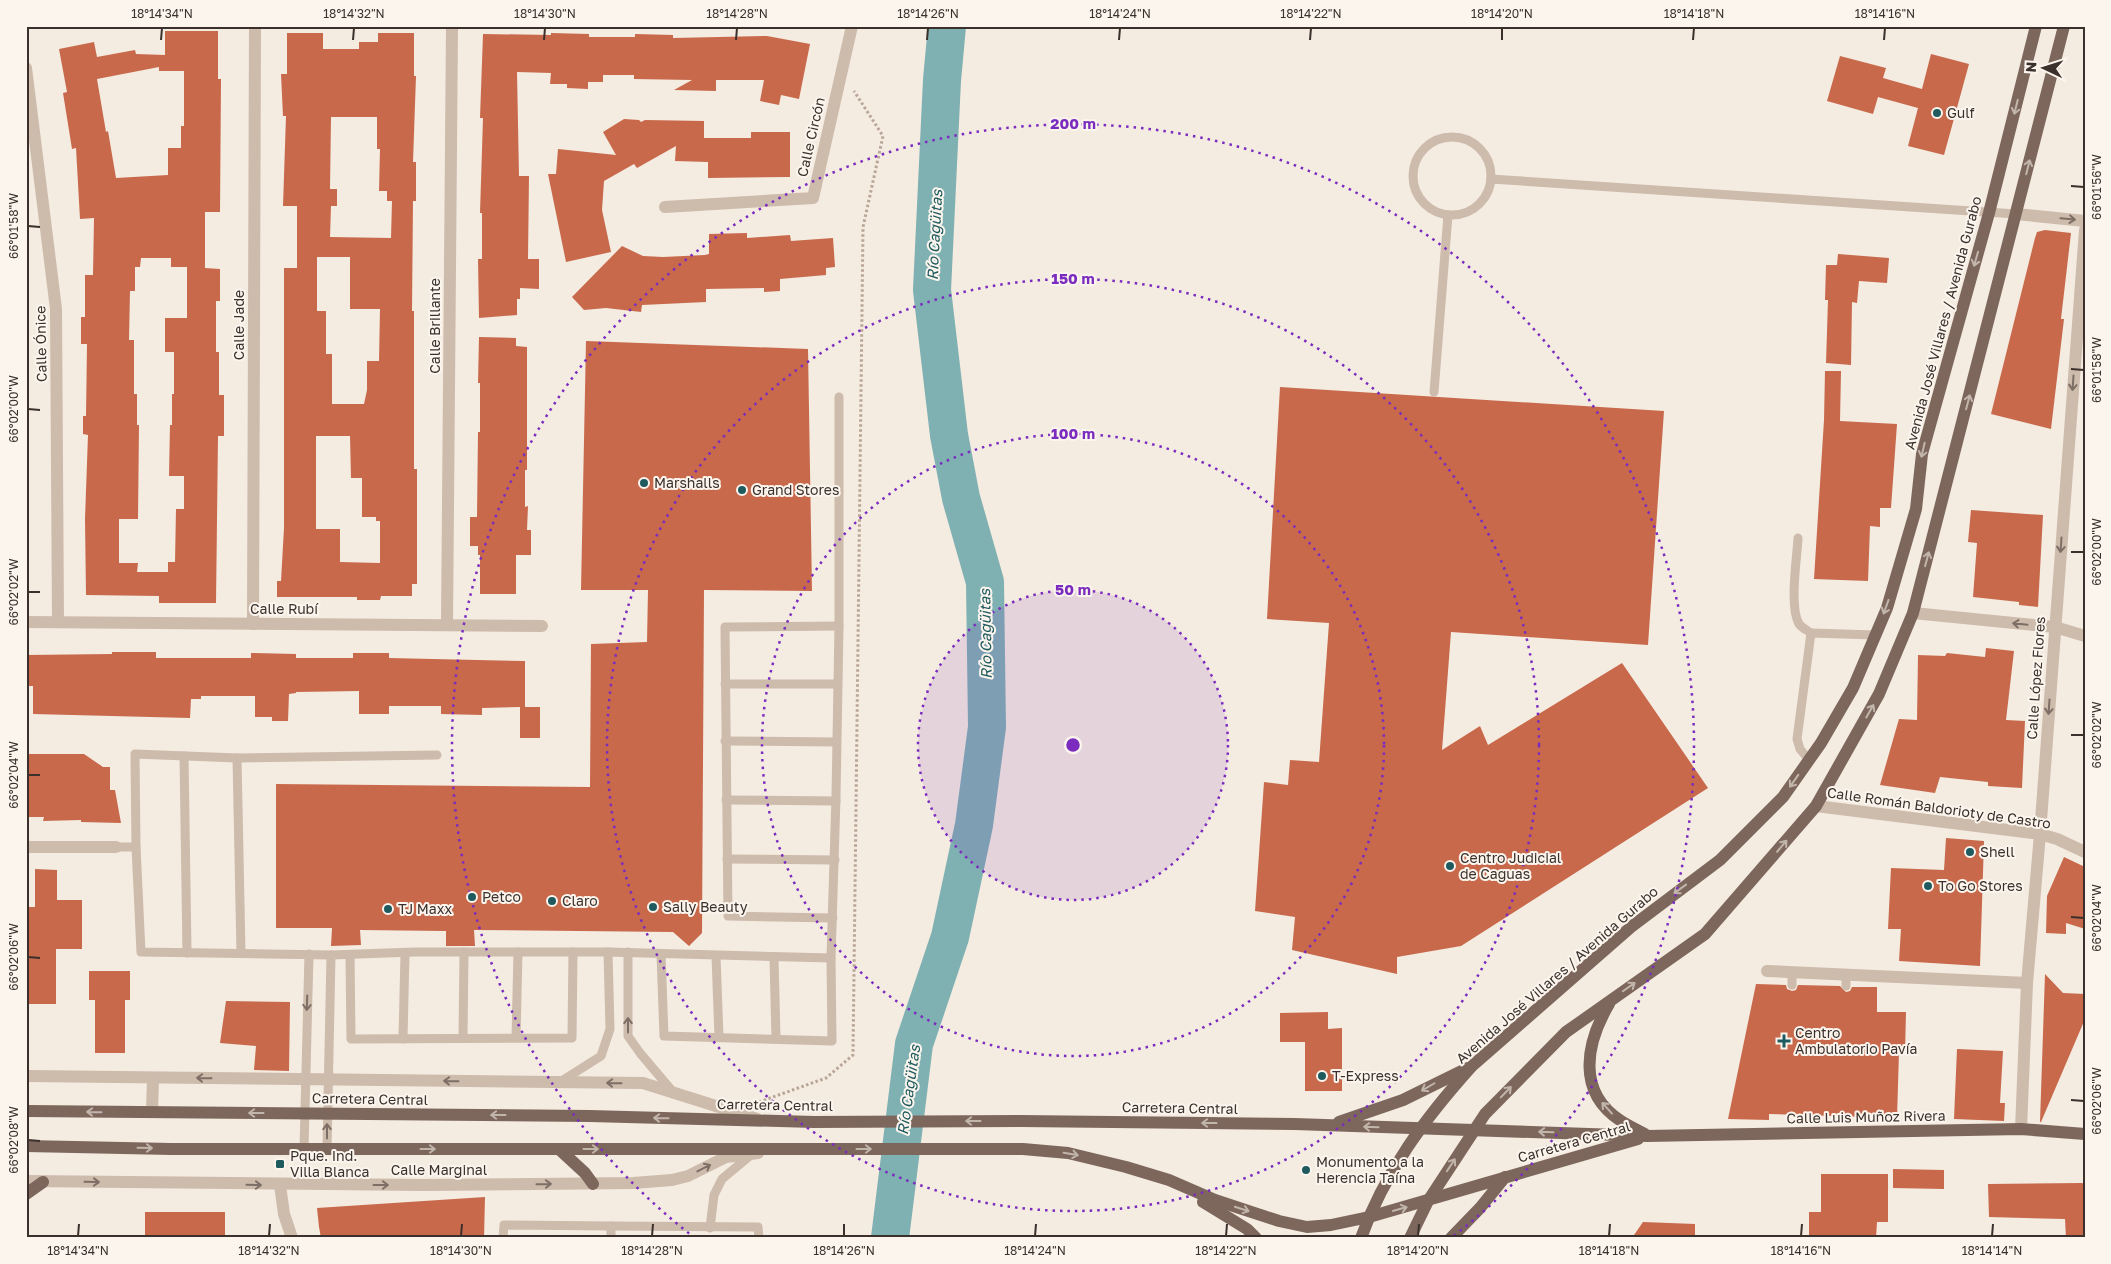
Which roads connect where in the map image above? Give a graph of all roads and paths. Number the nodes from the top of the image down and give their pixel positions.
1 (255, 26) edge
2 (452, 26) edge
3 (852, 26) edge
4 (2036, 26) edge
5 (2057, 26) edge
6 (2064, 26) edge
7 (26, 68) edge
8 (2046, 98) junction
9 (1492, 179) junction
10 (665, 207) dead end
11 (1989, 212) junction
12 (2016, 214) junction
13 (1448, 216) junction
14 (2085, 221) edge
15 (2085, 230) edge
16 (1434, 392) dead end
17 (839, 397) dead end
18 (1798, 538) dead end
19 (1913, 613) junction
20 (26, 622) edge
21 (58, 622) junction
22 (252, 624) junction
23 (448, 625) junction
24 (542, 626) dead end
25 (839, 626) junction
26 (2055, 627) junction
27 (1811, 633) junction
28 (1875, 635) junction
29 (2085, 636) edge
30 (725, 684) junction
31 (837, 684) junction
32 (725, 741) junction
33 (836, 742) junction
34 (437, 755) dead end
35 (184, 756) junction
36 (237, 758) junction
37 (1808, 760) junction
38 (726, 800) junction
39 (836, 801) junction
40 (1816, 806) junction
41 (2040, 834) junction
42 (26, 847) edge
43 (116, 847) joint
44 (136, 847) junction
45 (2085, 852) edge
46 (727, 859) junction
47 (835, 860) junction
48 (833, 918) junction
49 (464, 952) junction
50 (518, 952) junction
51 (573, 952) junction
52 (608, 952) junction
53 (628, 952) junction
54 (187, 953) junction
55 (240, 953) junction
56 (405, 953) junction
57 (309, 954) junction
58 (661, 954) junction
59 (331, 955) junction
60 (350, 955) junction
61 (716, 956) junction
62 (774, 958) junction
63 (831, 958) junction
64 (1767, 972) dead end
65 (2027, 983) junction
66 (1612, 999) junction
67 (719, 1037) junction
68 (463, 1038) junction
69 (516, 1038) junction
70 (403, 1039) junction
71 (776, 1040) junction
72 (1472, 1066) junction
73 (26, 1076) edge
74 (152, 1078) junction
75 (305, 1079) junction
76 (329, 1079) junction
77 (560, 1082) junction
78 (674, 1092) junction
79 (26, 1111) edge
80 (152, 1112) junction
81 (305, 1113) junction
82 (327, 1114) junction
83 (762, 1120) junction
84 (1319, 1126) junction
85 (1420, 1129) junction
86 (2021, 1129) junction
87 (1475, 1130) junction
88 (2085, 1134) edge
89 (1647, 1136) junction
90 (26, 1146) edge
91 (786, 1148) junction
92 (304, 1149) junction
93 (327, 1149) junction
94 (559, 1149) junction
95 (752, 1154) junction
96 (1505, 1177) junction
97 (1169, 1180) junction
98 (26, 1182) edge
99 (43, 1182) junction
100 (593, 1184) junction
101 (280, 1185) junction
102 (26, 1194) edge
103 (1428, 1201) junction
104 (1368, 1217) junction
105 (611, 1226) junction
106 (710, 1228) junction
107 (292, 1238) edge
108 (503, 1238) edge
109 (611, 1238) edge
110 (759, 1238) edge
111 (1256, 1238) edge
112 (1361, 1238) edge
113 (1410, 1238) edge
114 (1451, 1238) edge

1 - 22 street, Calle Jade
2 - 23 street, Calle Brillante
3 - 10 street, Calle Circón
4 -> 11 main road, Avenida José Villares / Avenida Gurabo
5 - 8 main road
6 - 8 main road
7 - 21 street, Calle Ónice
12 -> 8 main road
9 - 11 lane
9 - 13 lane
9 - 13 lane
11 - 12 lane
11 -> 28 main road, Avenida José Villares / Avenida Gurabo
12 -> 14 street
19 -> 12 main road
13 - 16 lane
15 -> 26 street, Calle López Flores
17 - 25 lane
18 - 27 lane
26 -> 19 street
40 -> 19 main road
20 - 21 street, Calle Rubí
21 - 22 street, Calle Rubí
22 - 23 street, Calle Rubí
23 - 24 street, Calle Rubí
25 - 30 lane
25 - 31 lane
26 - 29 street
26 -> 41 street, Calle López Flores
27 - 28 lane
27 - 37 lane
28 - 37 main road, Avenida José Villares / Avenida Gurabo
30 - 31 lane
30 - 32 lane
31 - 33 lane
32 - 33 lane
32 - 38 lane
33 - 39 lane
34 - 36 lane
35 - 36 lane
35 - 44 lane
35 - 54 lane
36 - 55 lane
37 -> 72 main road, Avenida José Villares / Avenida Gurabo
38 - 39 lane
38 - 46 lane
39 - 47 lane
40 - 41 street, Calle Román Baldorioty de Castro
66 -> 40 main road
41 - 45 street, Calle Román Baldorioty de Castro
41 - 65 street, Calle López Flores
42 - 43 street
43 - 44 lane
44 - 54 lane
46 - 47 lane
46 - 48 lane
47 - 48 lane
48 - 63 lane
49 - 50 lane
49 - 56 lane
49 - 68 lane
50 - 51 lane
50 - 69 lane
51 - 52 lane
51 - 69 lane
52 - 53 lane
52 - 77 lane
53 - 58 lane
78 -> 53 lane
54 - 55 lane
55 - 57 lane
56 - 60 lane
56 - 70 lane
57 - 59 lane
57 -> 75 lane
58 - 61 lane
58 - 67 lane
59 - 60 lane
59 - 76 lane
60 - 70 lane
61 - 62 lane
61 - 67 lane
62 - 63 lane
62 - 71 lane
63 - 71 lane
64 - 65 street
65 - 86 street, Calle López Flores
87 -> 66 main road
89 -> 66 main road
67 - 71 lane
68 - 69 lane
68 - 70 lane
72 -> 84 main road
72 - 85 main road, Avenida José Villares / Avenida Gurabo
73 - 74 street
75 -> 74 street
74 - 80 street
75 - 76 street
75 - 81 lane
77 -> 76 street
76 - 82 lane
78 -> 77 street
78 - 83 street
80 -> 79 main road, Carretera Central
81 -> 80 main road, Carretera Central
81 - 82 main road, Carretera Central
81 - 92 lane
83 -> 82 main road, Carretera Central
93 -> 82 lane
84 -> 83 main road, Carretera Central
85 -> 84 main road, Carretera Central
85 - 87 main road, Carretera Central
85 - 104 main road, Avenida José Villares / Avenida Gurabo
86 - 88 main road, Calle Luis Muñoz Rivera
86 - 89 main road, Calle Luis Muñoz Rivera
89 -> 87 main road, Carretera Central
103 -> 87 main road
89 - 96 main road, Carretera Central
90 -> 92 main road, Carretera Central
94 -> 91 main road, Carretera Central
91 - 95 street, Calle Marginal
91 -> 97 main road, Carretera Central
92 - 93 main road, Carretera Central
93 -> 94 main road, Carretera Central
94 - 100 main road
100 -> 95 street, Calle Marginal
95 - 106 lane
96 - 103 main road, Carretera Central
96 - 114 main road
97 -> 104 main road, Carretera Central
97 - 111 main road
98 - 99 street, Calle Marginal
99 -> 101 street, Calle Marginal
99 - 102 main road
101 -> 100 street, Calle Marginal
101 - 107 street
104 -> 103 main road, Carretera Central
103 - 113 main road
104 - 112 main road, Avenida José Villares / Avenida Gurabo
105 - 106 lane
105 - 108 lane
105 - 109 lane
106 - 110 lane

